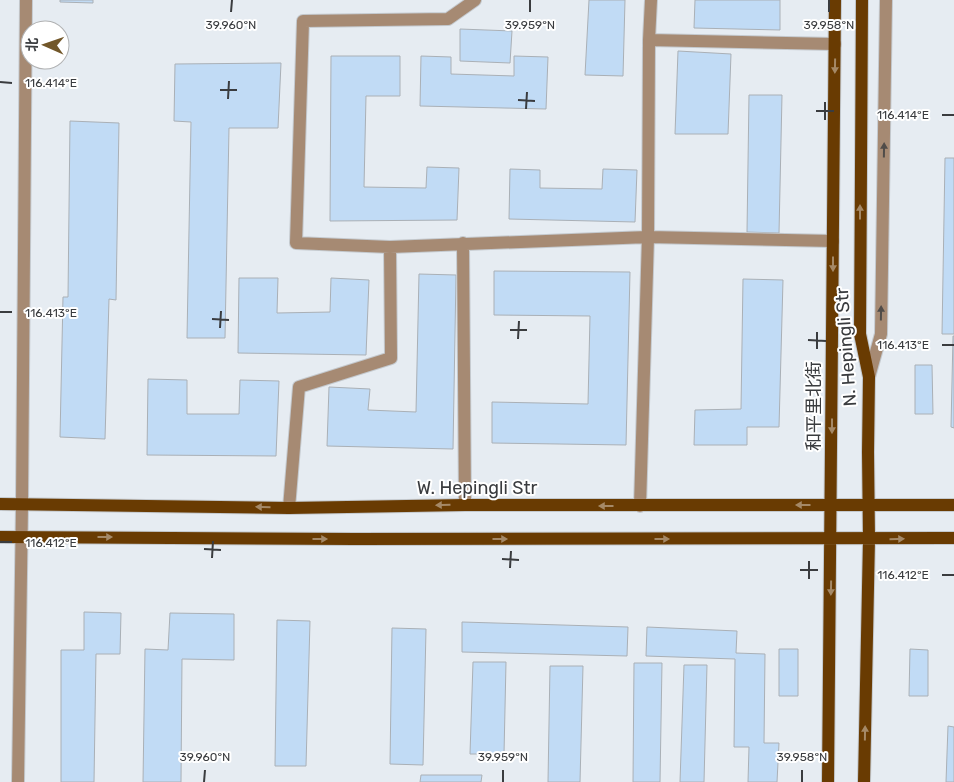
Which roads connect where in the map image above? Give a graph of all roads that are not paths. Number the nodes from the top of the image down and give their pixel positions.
1 (26, 0) edge
2 (476, 0) edge
3 (651, 0) edge
4 (835, 0) edge
5 (862, 0) edge
6 (886, 0) edge
7 (649, 40) junction
8 (835, 44) junction
9 (648, 237) junction
10 (833, 241) junction
11 (463, 243) junction
12 (390, 247) junction
13 (869, 377) junction
14 (0, 504) edge
15 (22, 504) junction
16 (870, 504) junction
17 (464, 505) junction
18 (831, 505) junction
19 (954, 505) edge
20 (640, 506) junction
21 (289, 508) junction
22 (21, 536) junction
23 (0, 537) edge
24 (954, 538) edge
25 (831, 539) junction
26 (869, 539) junction
27 (18, 782) edge
28 (828, 782) edge
29 (864, 782) edge

1 - 15 street
2 - 12 street
3 - 7 street
4 - 8 main road, 和平里北街
13 -> 5 main road, N. Hepingli Str
13 -> 6 street
7 - 8 street
7 - 9 street
8 -> 10 main road, 和平里北街
9 - 10 street
9 - 11 street
9 - 20 street
10 -> 18 main road, 和平里北街
11 - 12 street
11 - 17 street
12 - 21 street
13 - 16 main road, N. Hepingli Str
14 - 15 main road, W. Hepingli Str
21 -> 15 main road, W. Hepingli Str
15 - 22 street
16 - 18 main road, W. Hepingli Str
16 - 19 main road, W. Hepingli Str
16 - 26 main road, N. Hepingli Str
20 -> 17 main road, W. Hepingli Str
17 -> 21 main road, W. Hepingli Str
18 -> 20 main road, W. Hepingli Str
18 - 25 main road, 和平里北街
22 - 23 main road
22 -> 25 main road
22 - 27 street
26 -> 24 main road
25 - 26 main road
25 -> 28 main road, 和平里北街
29 -> 26 main road, N. Hepingli Str

